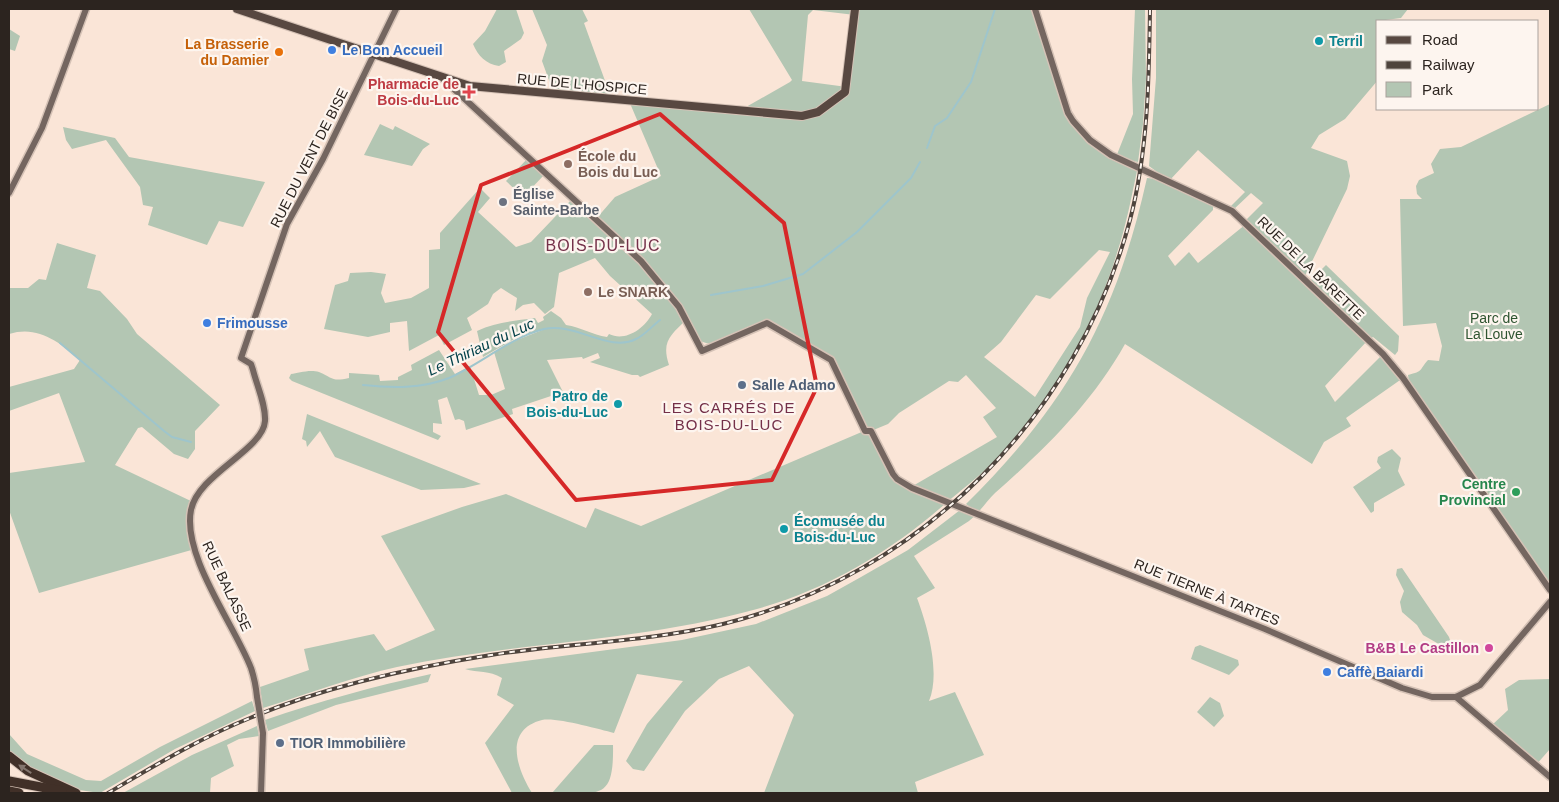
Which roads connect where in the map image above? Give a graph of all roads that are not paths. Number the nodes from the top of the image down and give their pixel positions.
1 (86, 9) edge
2 (237, 9) edge
3 (396, 9) edge
4 (855, 9) edge
5 (1035, 9) edge
6 (375, 56) junction
7 (443, 79) junction
8 (9, 193) edge
9 (251, 364) joint
10 (1550, 590) edge
11 (1550, 602) edge
12 (1456, 696) junction
13 (9, 756) edge
14 (1550, 777) edge
15 (9, 781) edge
16 (9, 792) edge
17 (19, 793) edge
18 (72, 793) edge
19 (76, 793) edge
20 (261, 793) edge

1 - 8 street
2 - 6 main road, RUE DE L'HOSPICE
3 - 6 street, RUE DU VENT DE BISE
4 - 7 main road, RUE DE L'HOSPICE
5 - 10 street, RUE DE LA BARETTE
6 - 7 main road, RUE DE L'HOSPICE
6 - 9 street, RUE DU VENT DE BISE
7 - 12 street, RUE TIERNE À TARTES
9 - 20 street, RUE BALASSE, bridge
11 - 12 street
12 - 14 street
19 -> 13 highway
15 - 18 highway
16 - 17 highway

